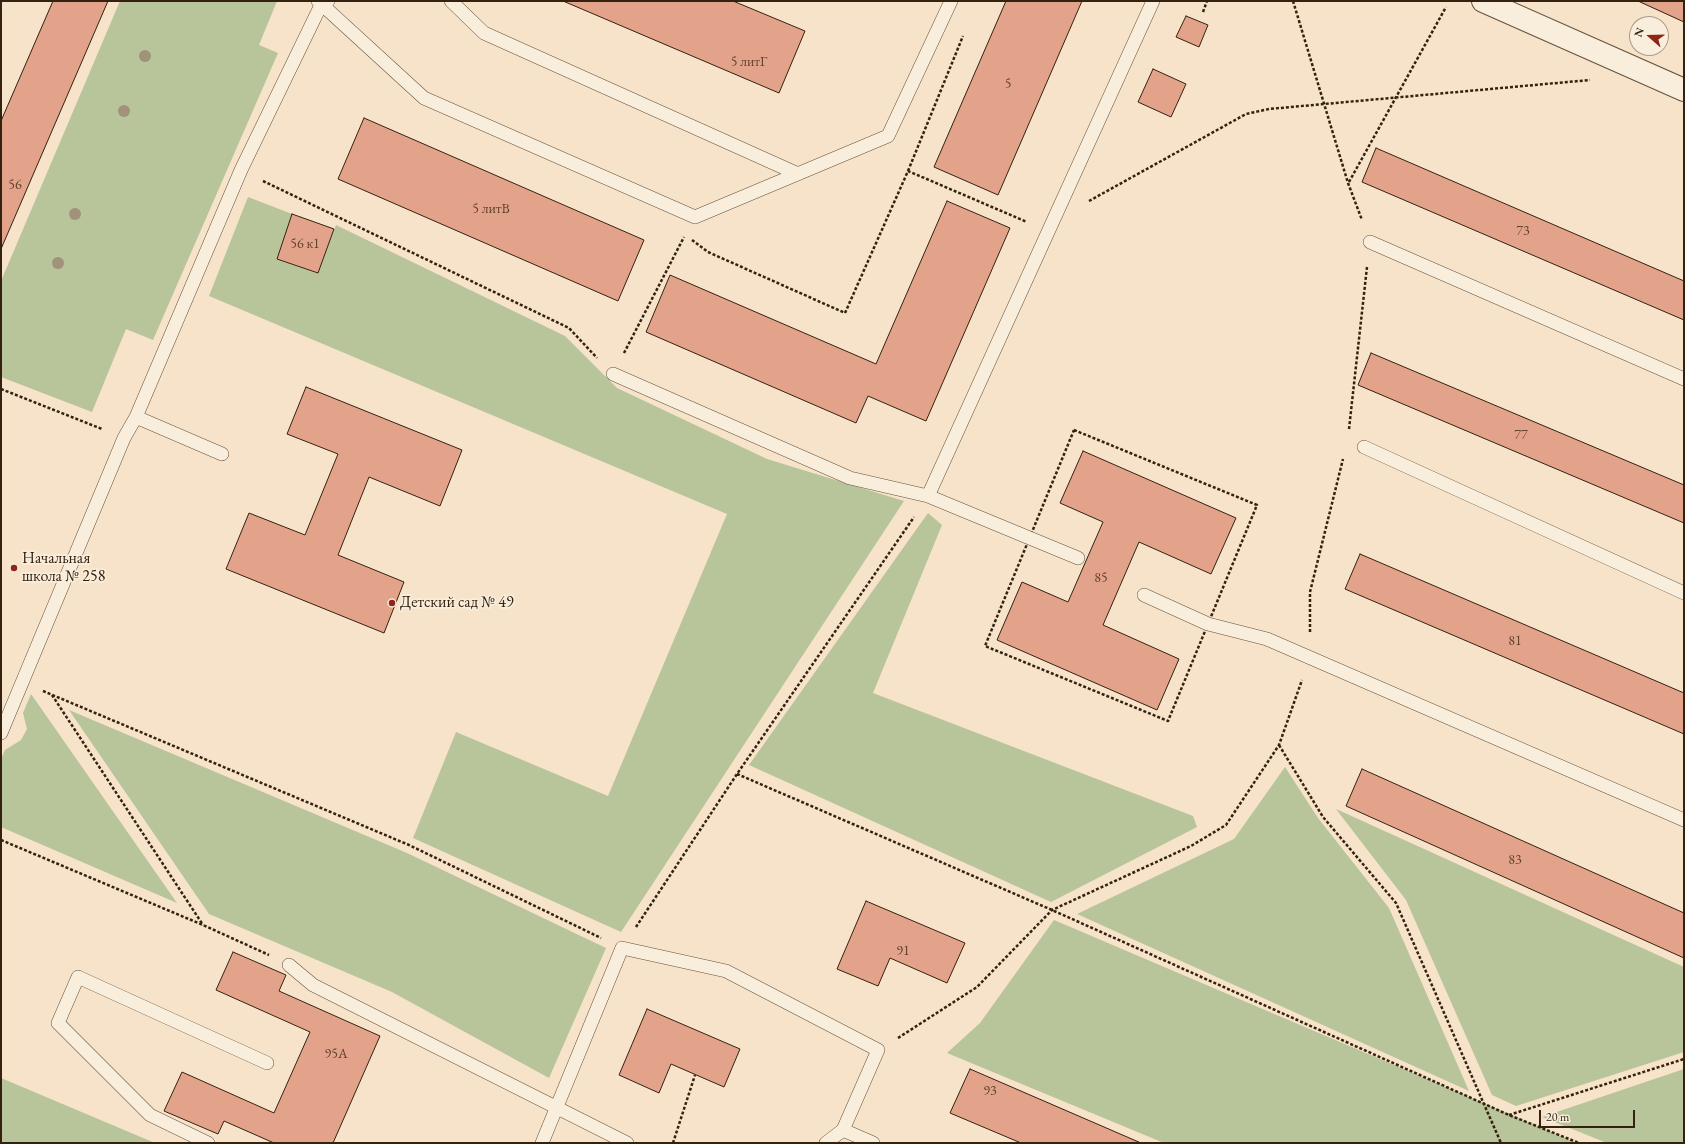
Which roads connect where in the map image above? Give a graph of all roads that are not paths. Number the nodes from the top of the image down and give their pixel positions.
1 (451, 1) edge
2 (951, 1) edge
3 (1153, 1) edge
4 (1483, 1) edge
5 (322, 2) edge
6 (1684, 90) edge
7 (798, 174) junction
8 (1370, 242) road end
9 (613, 374) road end
10 (1684, 379) edge
11 (136, 417) junction
12 (1364, 447) dead end
13 (222, 454) dead end
14 (928, 496) junction
15 (1078, 558) dead end
16 (1684, 593) edge
17 (1144, 595) dead end
18 (1, 733) edge
19 (1684, 820) edge
20 (289, 965) road end
21 (267, 1063) dead end
22 (557, 1106) junction
23 (843, 1130) junction
24 (208, 1143) edge
25 (542, 1143) edge
26 (627, 1143) edge
27 (826, 1143) edge
28 (873, 1143) edge

1 - 7 lane
2 - 7 lane
3 - 14 lane
4 - 6 street
5 - 7 lane
5 - 11 lane
8 - 10 lane
9 - 14 lane
11 - 13 lane
11 - 18 lane
12 - 16 lane
14 - 15 lane
17 - 19 lane
20 - 22 lane
21 - 24 lane
22 - 23 lane
22 - 25 lane
22 - 26 lane
23 - 27 lane
23 - 28 lane

